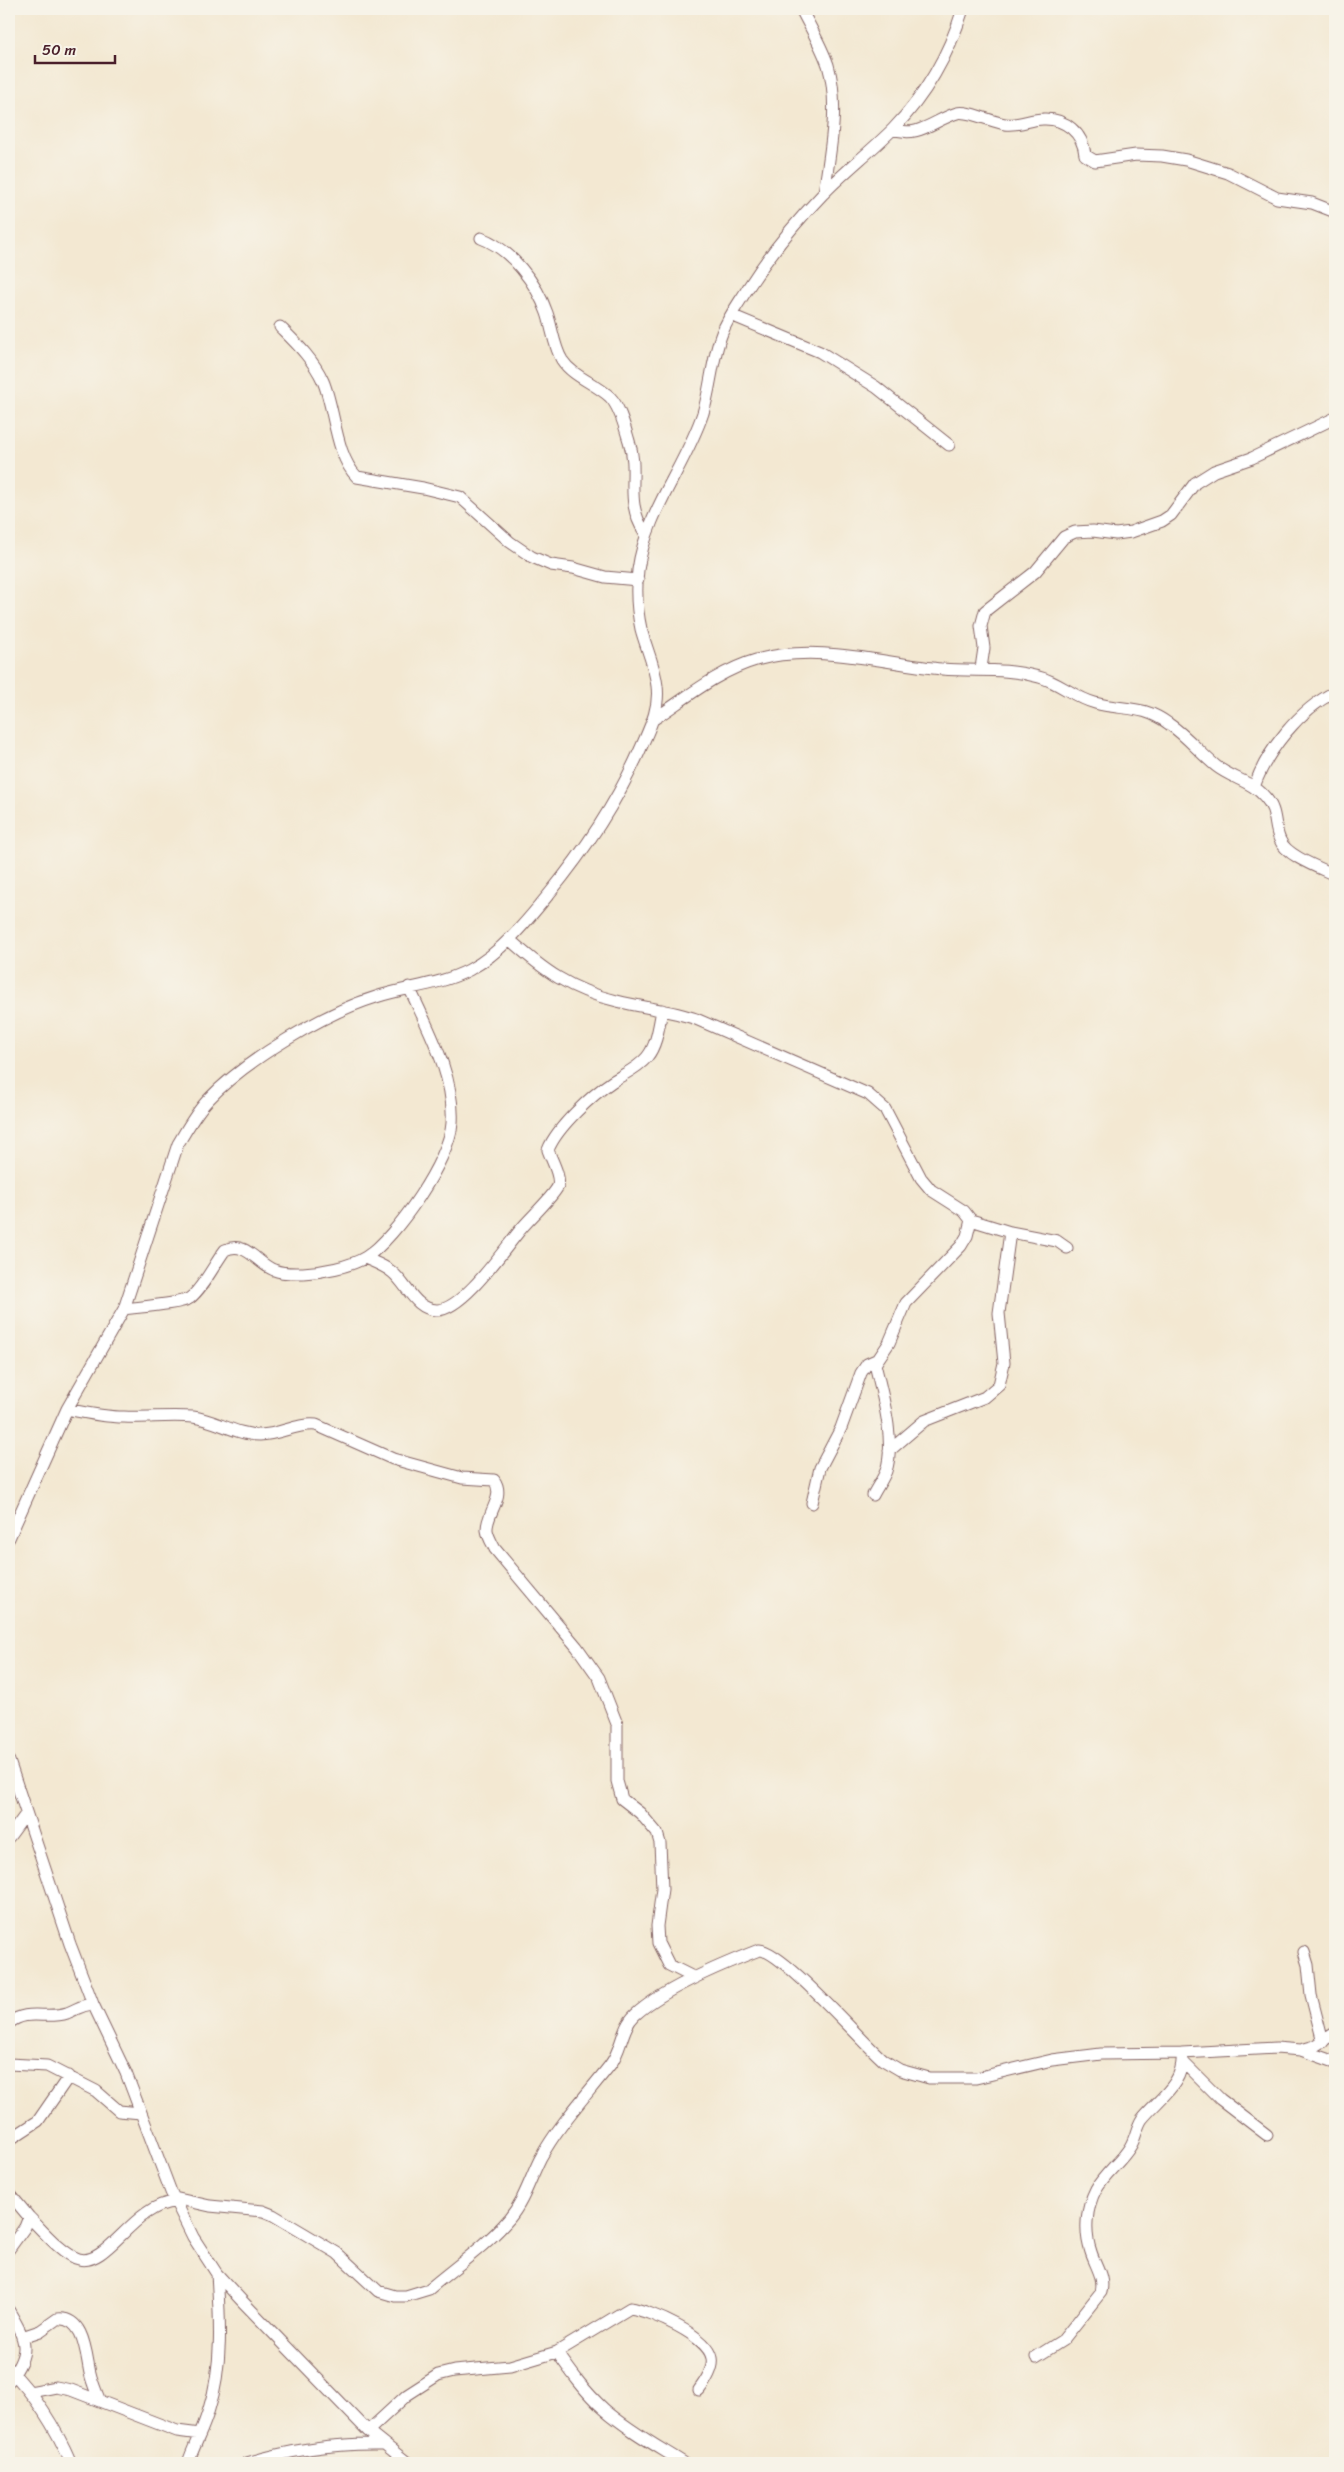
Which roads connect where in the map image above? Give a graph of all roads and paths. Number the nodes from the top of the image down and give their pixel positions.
1 (801, 9) edge
2 (963, 9) edge
3 (893, 129) junction
4 (824, 193) junction
5 (1335, 212) edge
6 (481, 238) dead end
7 (731, 315) junction
8 (280, 327) dead end
9 (1335, 418) edge
10 (949, 445) dead end
11 (645, 533) junction
12 (638, 580) junction
13 (981, 668) junction
14 (1335, 692) edge
15 (654, 718) junction
16 (1254, 787) junction
17 (1335, 875) edge
18 (509, 938) junction
19 (409, 987) junction
20 (662, 1010) junction
21 (971, 1220) junction
22 (1010, 1232) junction
23 (1067, 1248) dead end
24 (365, 1258) junction
25 (124, 1309) junction
26 (876, 1360) junction
27 (67, 1409) junction
28 (888, 1451) junction
29 (873, 1495) dead end
30 (812, 1504) dead end
31 (9, 1538) edge
32 (9, 1761) edge
33 (26, 1814) junction
34 (9, 1837) edge
35 (1304, 1952) dead end
36 (695, 1978) junction
37 (93, 2004) junction
38 (9, 2023) edge
39 (1335, 2033) edge
40 (1323, 2042) junction
41 (1301, 2050) junction
42 (1183, 2058) junction
43 (1335, 2062) edge
44 (9, 2064) edge
45 (69, 2076) junction
46 (141, 2113) junction
47 (1267, 2135) dead end
48 (9, 2140) edge
49 (9, 2193) edge
50 (175, 2200) junction
51 (29, 2217) junction
52 (9, 2249) edge
53 (217, 2274) junction
54 (9, 2311) edge
55 (22, 2336) junction
56 (557, 2352) junction
57 (1036, 2357) dead end
58 (10, 2375) edge
59 (699, 2390) dead end
60 (30, 2392) junction
61 (99, 2399) junction
62 (368, 2432) junction
63 (200, 2434) junction
64 (383, 2444) junction
65 (71, 2463) edge
66 (188, 2463) edge
67 (248, 2463) edge
68 (408, 2463) edge
69 (684, 2463) edge

1 - 4 street
2 - 3 street
3 - 4 street
3 - 5 street
4 - 7 street
6 - 11 street
7 - 10 street
7 - 11 street
8 - 12 street
9 - 13 street
11 - 12 street
12 - 15 street
13 - 15 street
13 - 16 street
14 - 16 street
15 - 18 street
16 - 17 street
18 - 19 street
18 - 20 street
19 - 24 street
19 - 25 street
20 - 21 street
20 - 24 street
21 - 22 street
21 - 26 street
22 - 23 street
22 - 28 street
24 - 25 street
25 - 27 street
26 - 28 street
26 - 30 street
27 - 31 street
27 - 36 street
28 - 29 street
32 - 33 street
33 - 34 street
33 - 37 street
35 - 40 street
36 - 42 street
36 - 50 street
37 - 38 street
37 - 46 street
39 - 40 street
40 - 41 street
41 - 42 street
41 - 43 street
42 - 47 street
42 - 57 street
44 - 45 street
45 - 46 street
45 - 48 street
46 - 50 street
49 - 51 street
50 - 51 street
50 - 53 street
51 - 52 street
53 - 62 street
53 - 63 street
54 - 55 street
55 - 58 street
55 - 61 street
56 - 59 street
56 - 62 street
56 - 69 street
58 - 60 street
60 - 61 street
60 - 65 street
61 - 63 street
62 - 64 street
63 - 66 street
64 - 67 street
64 - 68 street

